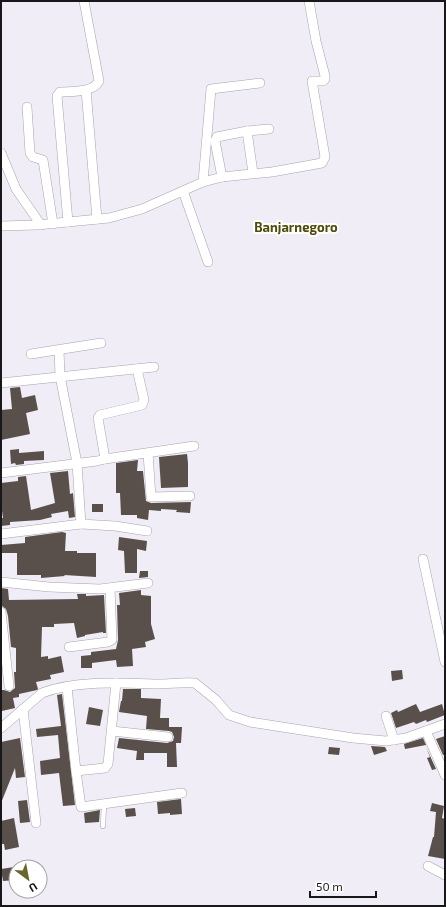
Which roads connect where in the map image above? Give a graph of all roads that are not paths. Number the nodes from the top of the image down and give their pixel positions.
1 (84, 1) edge
2 (309, 1) edge
3 (260, 83) dead end
4 (86, 90) junction
5 (27, 108) dead end
6 (269, 129) dead end
7 (247, 131) junction
8 (1, 153) edge
9 (253, 173) junction
10 (222, 177) junction
11 (203, 182) junction
12 (183, 191) junction
13 (97, 219) junction
14 (68, 222) junction
15 (53, 224) junction
16 (41, 225) junction
17 (1, 226) edge
18 (208, 262) dead end
19 (101, 343) dead end
20 (60, 350) junction
21 (31, 354) dead end
22 (154, 367) dead end
23 (137, 369) junction
24 (60, 376) junction
25 (1, 383) edge
26 (194, 446) dead end
27 (148, 453) junction
28 (106, 459) junction
29 (77, 463) junction
30 (1, 473) edge
31 (190, 496) dead end
32 (81, 524) junction
33 (147, 531) dead end
34 (1, 534) edge
35 (423, 558) dead end
36 (1, 582) edge
37 (148, 583) dead end
38 (110, 588) junction
39 (1, 612) edge
40 (70, 647) dead end
41 (445, 662) edge
42 (116, 683) junction
43 (10, 686) dead end
44 (67, 687) junction
45 (23, 709) junction
46 (386, 716) dead end
47 (445, 724) edge
48 (1, 728) edge
49 (112, 731) junction
50 (426, 731) junction
51 (168, 737) dead end
52 (394, 740) junction
53 (76, 771) junction
54 (445, 775) edge
55 (182, 793) dead end
56 (104, 804) junction
57 (36, 823) dead end
58 (103, 826) dead end
59 (428, 866) dead end
60 (445, 875) edge

1 - 4 street
2 - 9 street
3 - 11 street
4 - 13 street
4 - 14 street
5 - 15 street
6 - 7 street
7 - 9 street
7 - 10 street
8 - 16 street
9 - 10 street
10 - 11 street
11 - 12 street
12 - 13 street
12 - 18 street
13 - 14 street
14 - 15 street
15 - 16 street
16 - 17 street
19 - 20 street
20 - 21 street
20 - 24 street
22 - 23 street
23 - 24 street
23 - 28 street
24 - 25 street
24 - 29 street
26 - 27 street
27 - 28 street
27 - 31 street
28 - 29 street
29 - 30 street
29 - 32 street
32 - 33 street
32 - 34 street
35 - 41 street
36 - 38 street
37 - 38 street
38 - 40 street
39 - 43 street
42 - 44 street
42 - 49 street
42 - 52 street
44 - 45 street
44 - 53 street
45 - 48 street
45 - 57 street
46 - 52 street
47 - 50 street
49 - 51 street
49 - 53 street
50 - 52 street
50 - 54 street
53 - 56 street
55 - 56 street
56 - 58 lane
59 - 60 street

